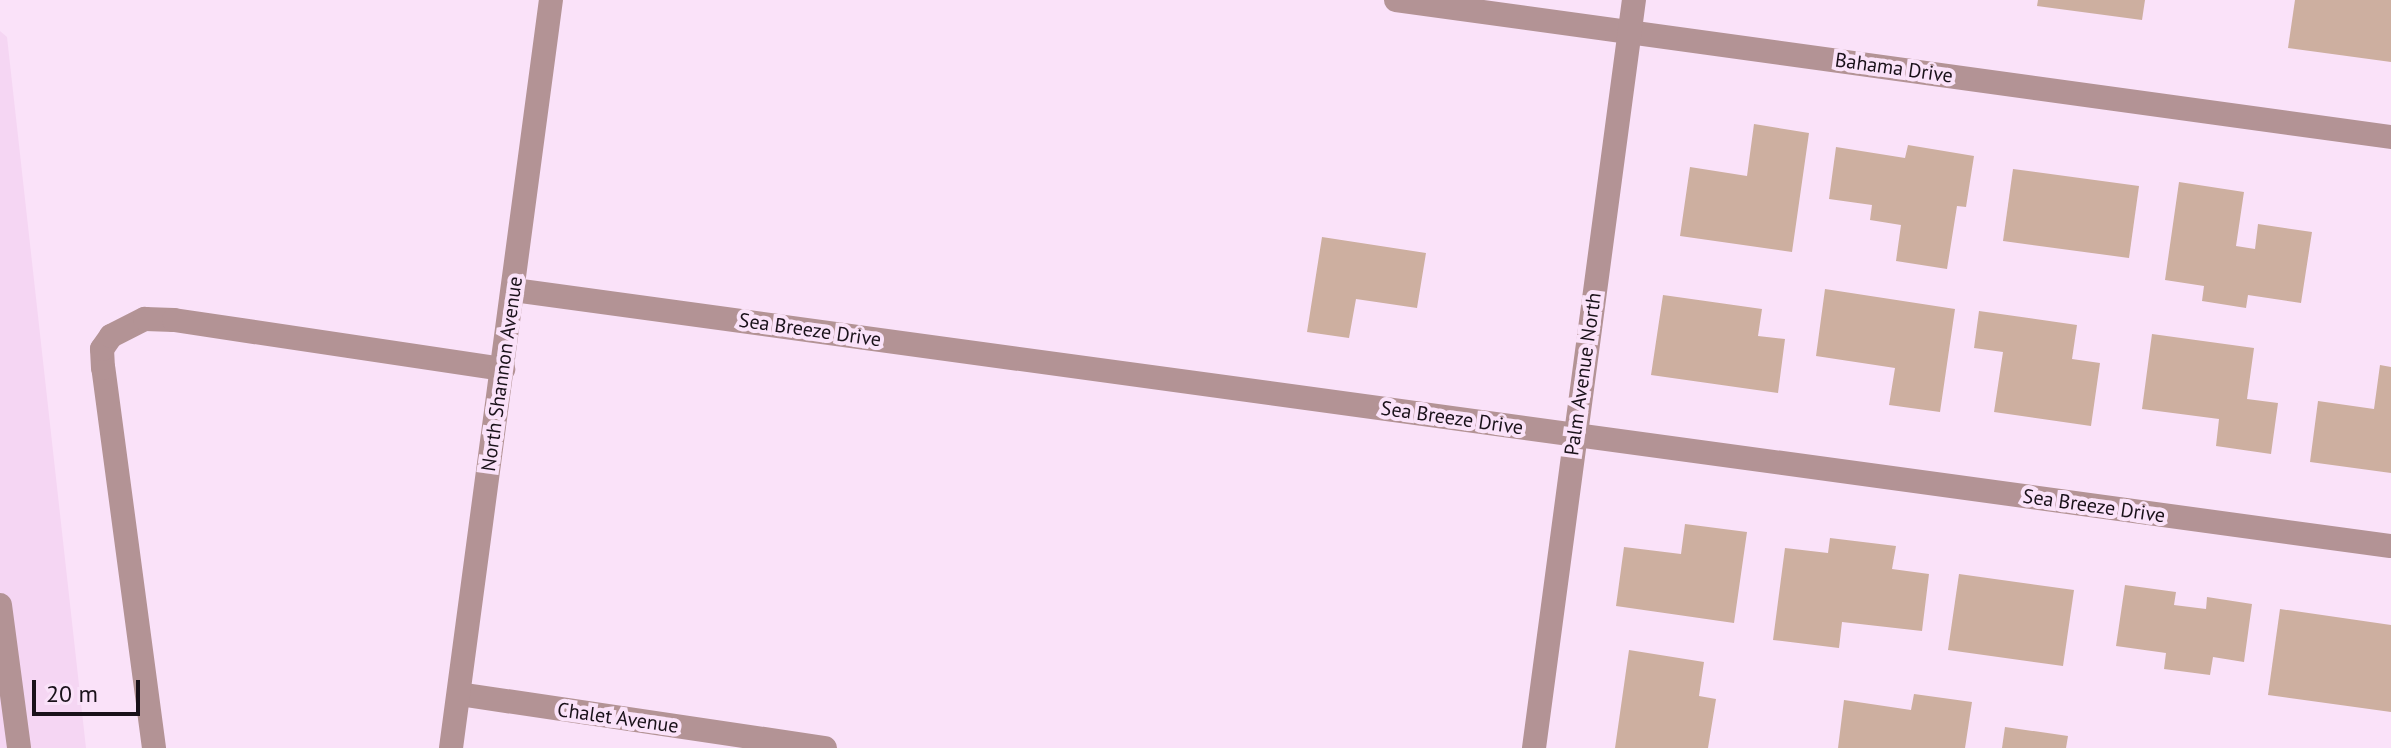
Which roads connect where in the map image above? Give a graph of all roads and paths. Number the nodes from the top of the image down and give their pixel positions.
1 (551, 0) edge
2 (1396, 0) edge
3 (1634, 0) edge
4 (1630, 32) junction
5 (2391, 137) edge
6 (514, 290) junction
7 (503, 369) junction
8 (1574, 434) junction
9 (2391, 546) edge
10 (0, 605) edge
11 (459, 694) junction
12 (19, 748) edge
13 (154, 748) edge
14 (451, 748) edge
15 (825, 748) edge
16 (1534, 748) edge

1 - 6 street, North Shannon Avenue
2 - 4 street, Bahama Drive
3 - 4 street, Palm Avenue North
4 - 5 street, Bahama Drive
4 - 8 street, Palm Avenue North
6 - 7 street, North Shannon Avenue
6 - 8 street, Sea Breeze Drive
7 - 11 street, North Shannon Avenue
7 - 13 street
8 - 9 street, Sea Breeze Drive
8 - 16 street, Palm Avenue North
10 - 12 street
11 - 14 street, North Shannon Avenue
11 - 15 street, Chalet Avenue

